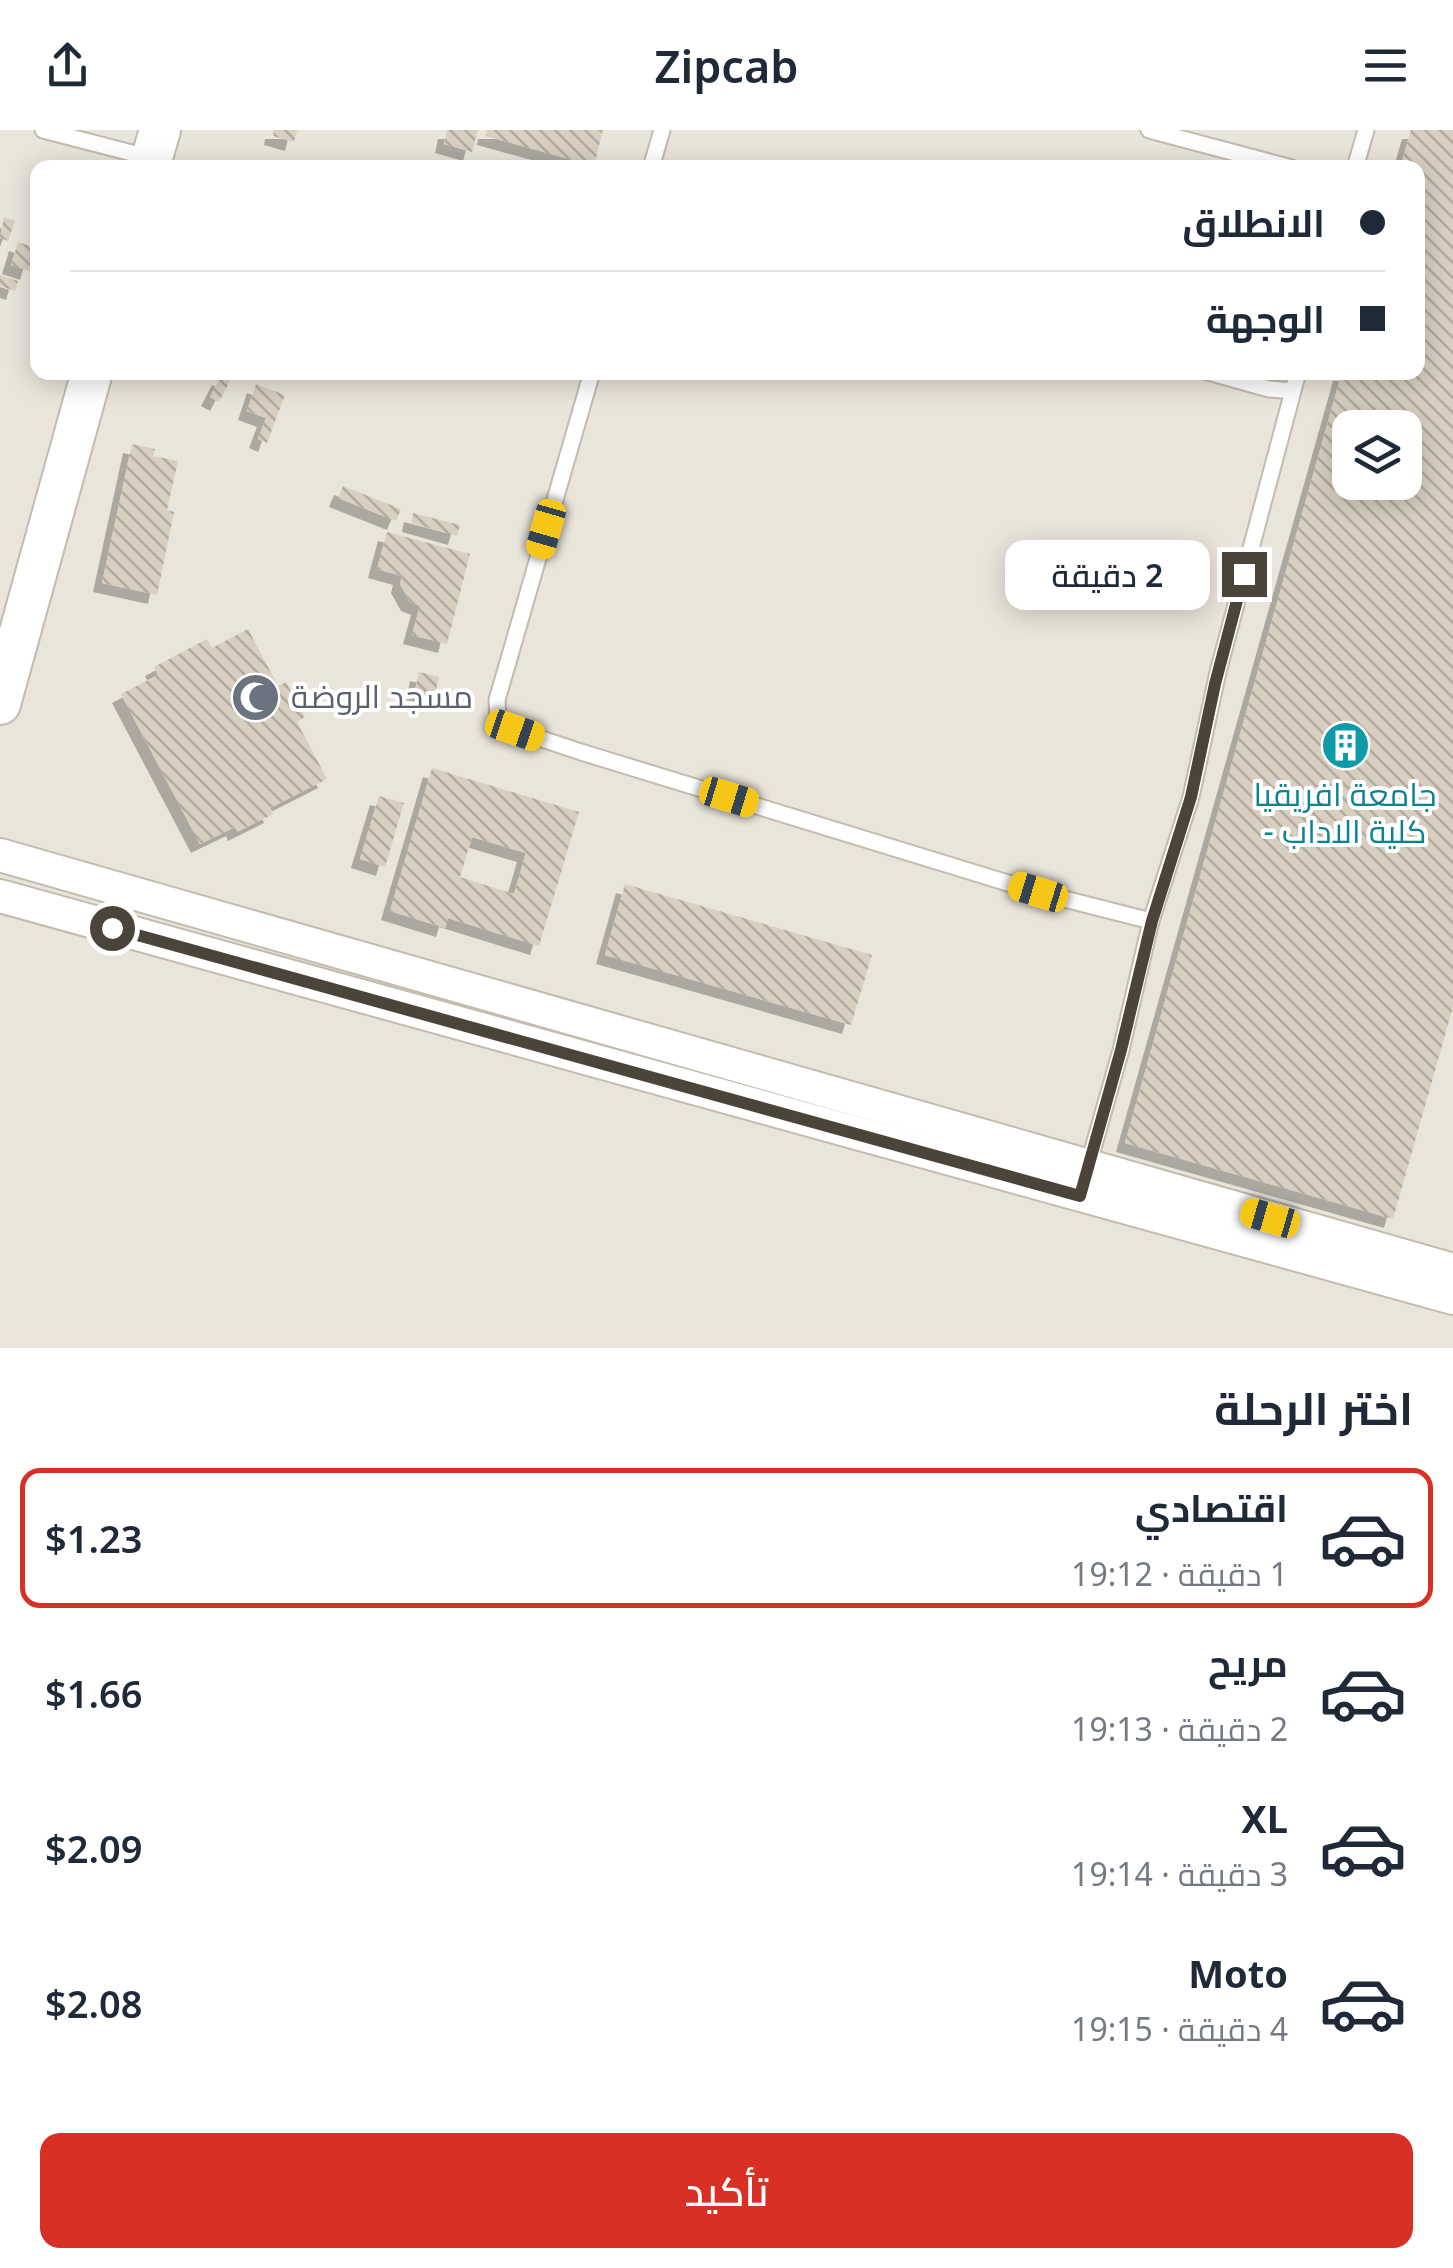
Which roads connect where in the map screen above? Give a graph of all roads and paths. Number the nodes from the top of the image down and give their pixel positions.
1 (43, 130) edge
2 (662, 130) edge
3 (1149, 130) edge
4 (1366, 130) edge
5 (153, 152) edge
6 (653, 160) edge
7 (1262, 160) edge
8 (1357, 160) edge
9 (90, 380) edge
10 (590, 380) edge
11 (1235, 380) edge
12 (1295, 380) edge
13 (1292, 391) junction
14 (0, 704) edge
15 (0, 855) edge
16 (0, 896) edge
17 (1152, 921) junction
18 (1084, 1181) junction
19 (1453, 1270) edge
20 (1453, 1298) edge

1 - 5 lane
2 - 6 lane
3 - 7 lane
4 - 8 lane
9 - 14 street
10 - 17 lane
11 - 13 lane
12 - 13 lane
13 - 17 lane
15 - 18 street
16 - 18 street
17 - 18 lane
18 - 19 street
18 - 20 street

